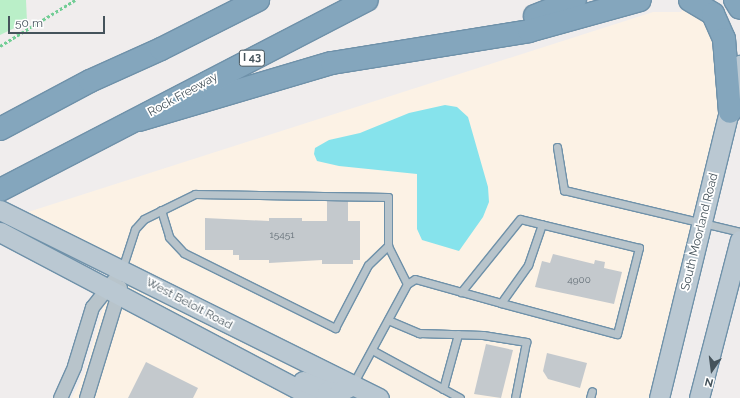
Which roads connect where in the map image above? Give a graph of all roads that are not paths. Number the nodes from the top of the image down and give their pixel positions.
1 (229, 0) edge
2 (258, 0) edge
3 (367, 0) edge
4 (575, 0) edge
5 (596, 0) edge
6 (640, 0) edge
7 (690, 0) edge
8 (735, 0) edge
9 (740, 8) edge
10 (545, 12) junction
11 (489, 35) junction
12 (740, 65) edge
13 (90, 80) junction
14 (730, 112) junction
15 (139, 120) junction
16 (0, 130) edge
17 (557, 147) dead end
18 (2, 189) edge
19 (0, 210) edge
20 (161, 210) junction
21 (702, 223) junction
22 (542, 224) junction
23 (0, 232) edge
24 (740, 232) edge
25 (740, 240) edge
26 (388, 246) junction
27 (122, 268) junction
28 (407, 284) junction
29 (461, 292) junction
30 (112, 293) junction
31 (501, 303) junction
32 (388, 320) junction
33 (458, 334) junction
34 (372, 350) junction
35 (238, 359) junction
36 (664, 377) junction
37 (353, 385) junction
38 (443, 389) junction
39 (312, 397) edge
40 (60, 398) edge
41 (86, 398) edge
42 (379, 398) edge
43 (460, 398) edge
44 (515, 398) edge
45 (659, 398) edge
46 (671, 398) edge
47 (699, 398) edge

1 - 13 highway
2 - 13 highway
3 - 15 highway, Rock Freeway / I 43
4 - 10 highway
5 - 10 highway
6 - 11 highway
7 - 14 highway
8 - 9 highway
10 - 11 highway
11 - 15 highway
12 - 14 main road, South Moorland Road
13 - 16 highway
14 - 21 main road, South Moorland Road
15 - 18 highway, Rock Freeway / I 43
17 - 21 lane
19 - 27 main road, West Beloit Road
20 - 26 lane
20 - 26 lane
20 - 27 lane
21 - 24 lane
21 - 36 main road, South Moorland Road
22 - 29 lane
22 - 31 lane
22 - 31 lane
23 - 30 main road
25 - 47 main road
26 - 28 lane
27 - 30 street
27 - 37 main road, West Beloit Road
28 - 29 lane
28 - 32 lane
29 - 31 lane
30 - 35 main road
30 - 40 street
30 - 41 street
32 - 33 lane
32 - 34 lane
33 - 38 lane
33 - 44 lane
34 - 37 lane
34 - 38 lane
35 - 37 main road
35 - 39 main road
36 - 45 main road, South Moorland Road
36 - 46 main road
37 - 42 main road, West Beloit Road
38 - 43 lane

